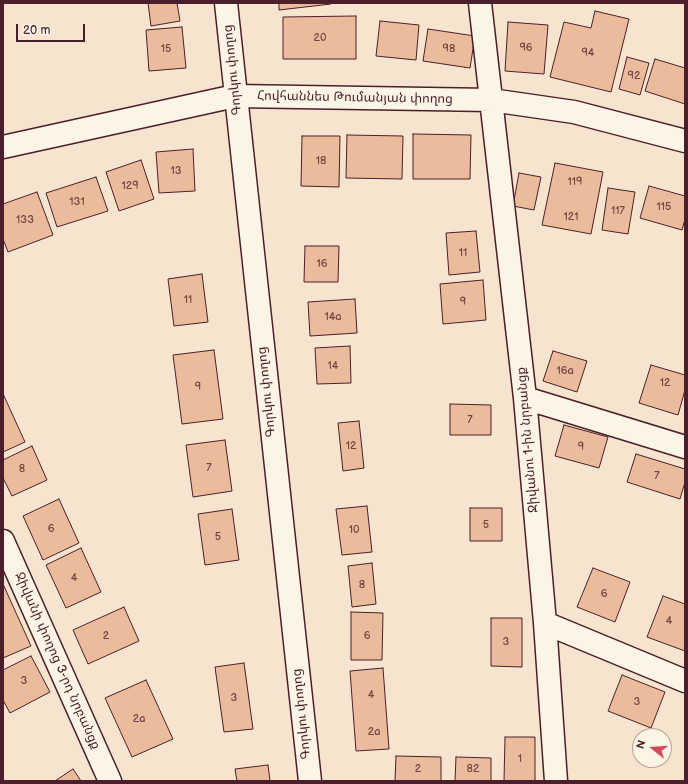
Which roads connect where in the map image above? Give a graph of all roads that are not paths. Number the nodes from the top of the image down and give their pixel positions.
1 (226, 3) edge
2 (480, 3) edge
3 (235, 96) junction
4 (491, 100) junction
5 (685, 141) edge
6 (3, 147) edge
7 (525, 398) junction
8 (685, 447) edge
9 (3, 542) edge
10 (545, 623) junction
11 (685, 681) edge
12 (110, 781) edge
13 (310, 781) edge
14 (556, 781) edge

1 - 3 street, Գորկու փողոց
2 - 4 street, Ջիվանու 1-ին նրբանցք
3 - 4 street, Հովհաննես Թումանյան փողոց
3 - 6 street, Հովհաննես Թումանյան փողոց
3 - 13 street, Գորկու փողոց
4 - 5 street, Հովհաննես Թումանյան փողոց
4 - 7 street, Ջիվանու 1-ին նրբանցք
7 - 8 street
7 - 10 street, Ջիվանու 1-ին նրբանցք
9 - 12 street, Ջիվանի փողոց 3-րդ նրբանցք
10 - 11 street
10 - 14 street, Ջիվանու 1-ին նրբանցք

